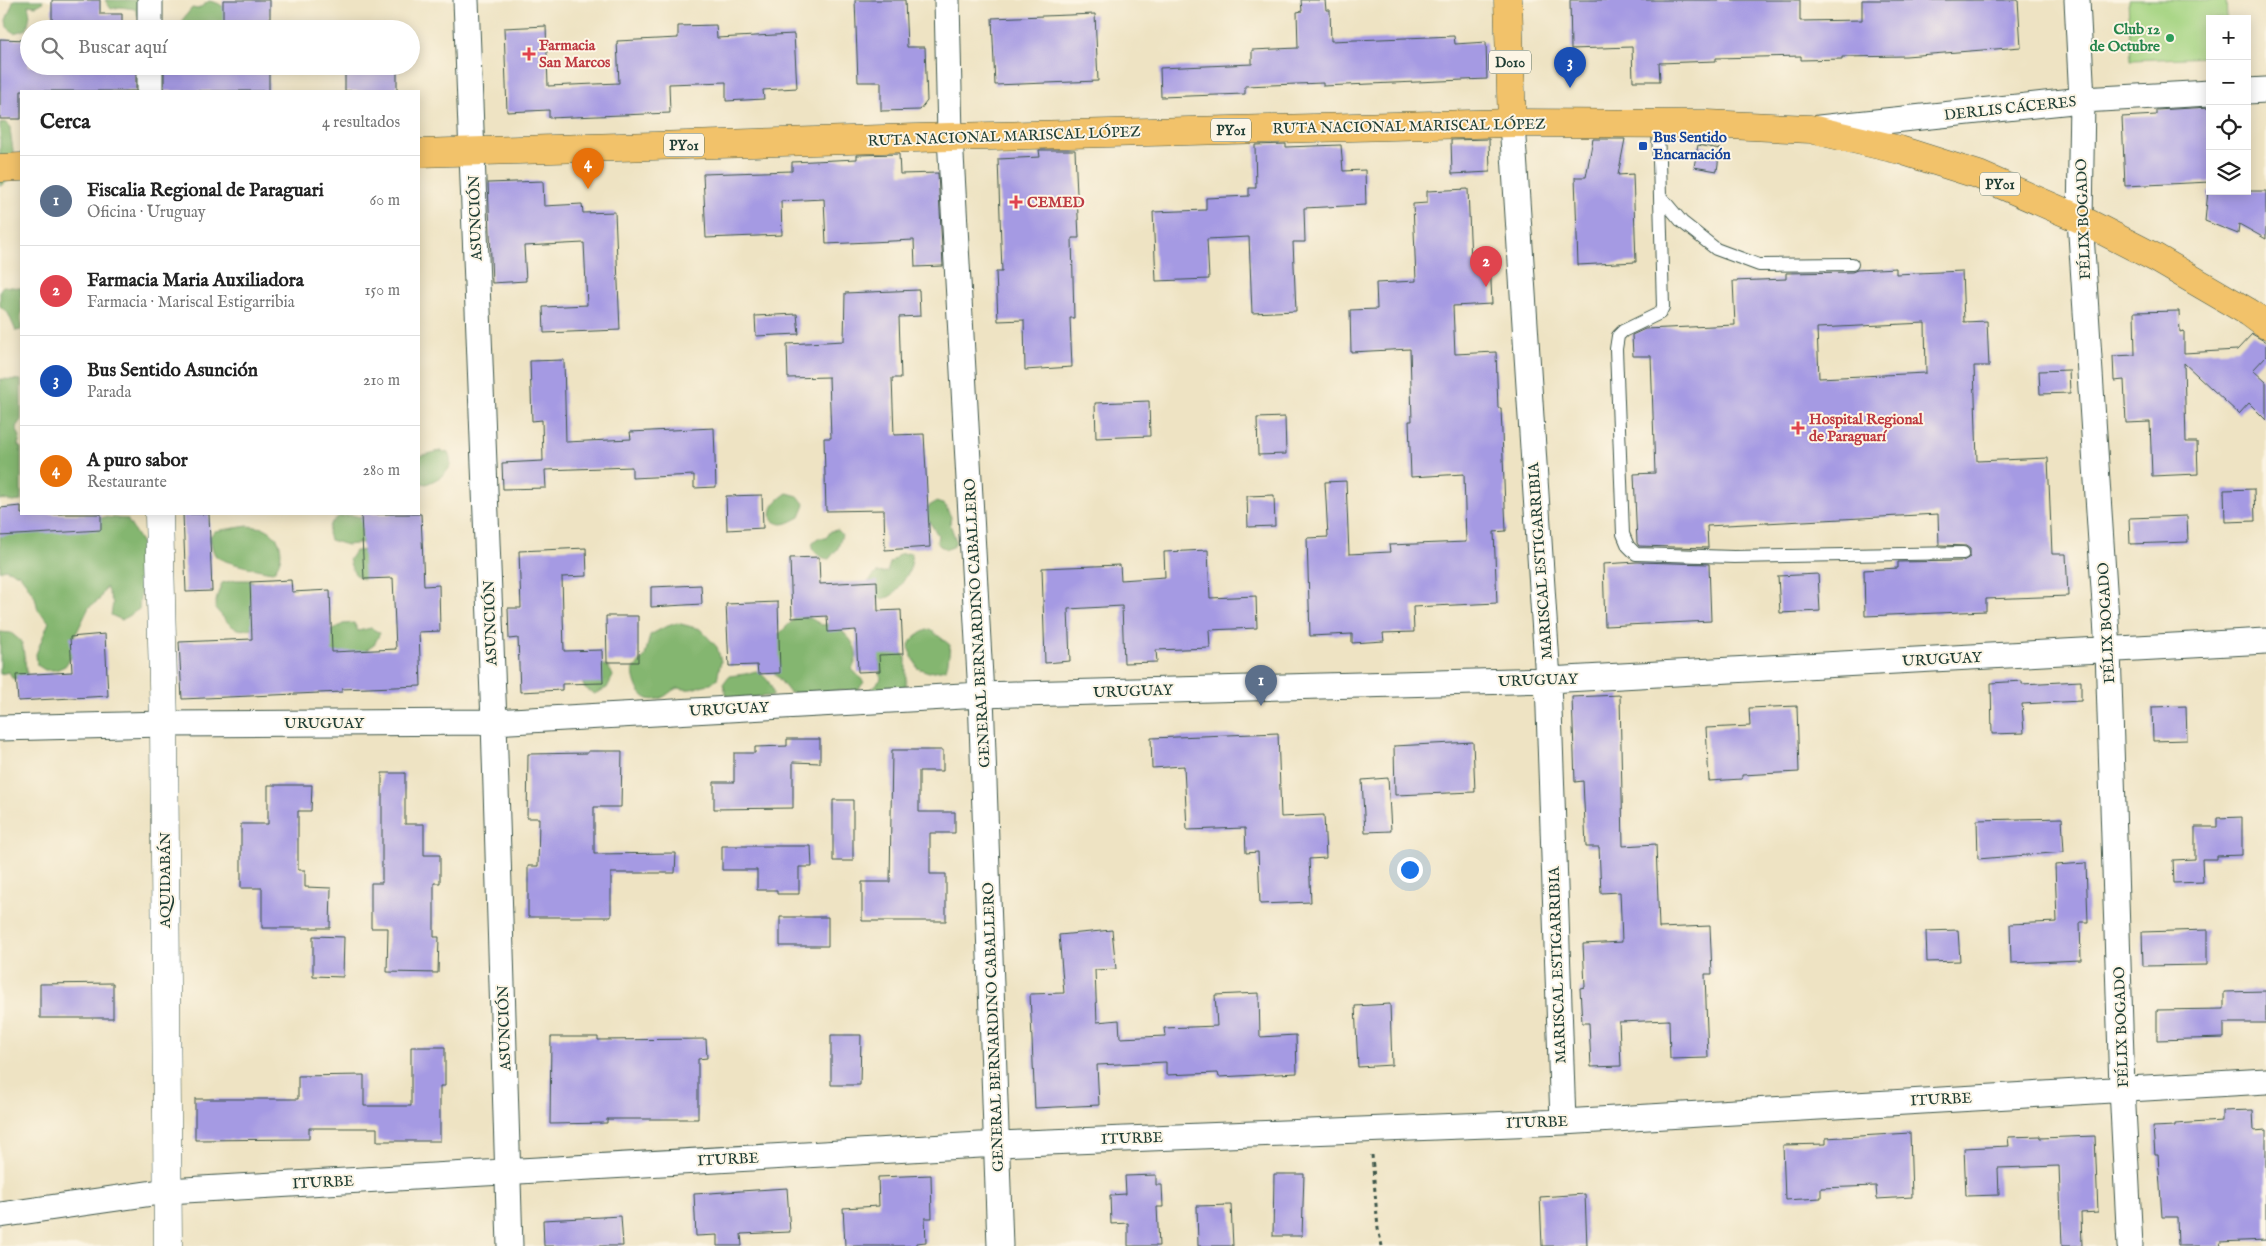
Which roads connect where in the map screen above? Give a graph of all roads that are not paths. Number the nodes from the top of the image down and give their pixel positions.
1 (150, 0) edge
2 (466, 0) edge
3 (946, 0) edge
4 (1508, 0) edge
5 (2077, 0) edge
6 (150, 20) edge
7 (150, 75) edge
8 (150, 90) edge
9 (2266, 90) edge
10 (2251, 91) edge
11 (2206, 93) edge
12 (2082, 100) junction
13 (1512, 123) junction
14 (1658, 124) junction
15 (1810, 129) junction
16 (950, 137) junction
17 (472, 151) junction
18 (420, 153) edge
19 (20, 167) edge
20 (0, 168) edge
21 (1660, 196) junction
22 (2080, 219) junction
23 (1852, 264) dead end
24 (2266, 325) edge
25 (159, 515) edge
26 (1963, 553) dead end
27 (2266, 641) edge
28 (2108, 650) junction
29 (1548, 680) junction
30 (981, 695) junction
31 (494, 722) junction
32 (164, 724) junction
33 (0, 728) edge
34 (2266, 1081) edge
35 (2122, 1088) junction
36 (1563, 1122) junction
37 (998, 1144) junction
38 (508, 1171) junction
39 (167, 1191) junction
40 (0, 1215) edge
41 (168, 1246) edge
42 (510, 1246) edge
43 (1000, 1246) edge
44 (2130, 1246) edge

1 - 6 street
2 - 17 street, ASUNCIÓN
3 - 16 street, GENERAL BERNARDINO CABALLERO
4 - 13 main road, MARISCAL ESTIGARRIBIA / D010
5 - 12 street, FÉLIX BOGADO
7 - 8 street
9 - 10 street
11 - 12 street, DERLIS CÁCERES
12 - 15 street, DERLIS CÁCERES
12 - 22 street, FÉLIX BOGADO
13 - 14 main road, RUTA NACIONAL MARISCAL LÓPEZ / PY01
13 - 16 main road, RUTA NACIONAL MARISCAL LÓPEZ / PY01
13 - 29 street, MARISCAL ESTIGARRIBIA
14 - 15 main road, RUTA NACIONAL MARISCAL LÓPEZ / PY01
14 - 21 lane
15 - 22 main road, RUTA NACIONAL MARISCAL LÓPEZ / PY01
16 - 17 main road, RUTA NACIONAL MARISCAL LÓPEZ / PY01
16 - 30 street, GENERAL BERNARDINO CABALLERO
17 - 18 main road, RUTA NACIONAL MARISCAL LÓPEZ / PY01
17 - 31 street, ASUNCIÓN
19 - 20 main road
21 - 23 lane
21 - 26 lane
22 - 24 main road, RUTA NACIONAL MARISCAL LÓPEZ / PY01
22 - 28 street, FÉLIX BOGADO
25 - 32 street, AQUIDABÁN
27 - 28 street, URUGUAY
28 - 29 street, URUGUAY
28 - 35 street, FÉLIX BOGADO
29 - 30 street, URUGUAY
29 - 36 street, MARISCAL ESTIGARRIBIA
30 - 31 street, URUGUAY
30 - 37 street, GENERAL BERNARDINO CABALLERO
31 - 32 street, URUGUAY
31 - 38 street, ASUNCIÓN
32 - 33 street, URUGUAY
32 - 39 street, AQUIDABÁN
34 - 35 street, ITURBE
35 - 36 street, ITURBE
35 - 44 street, FÉLIX BOGADO
36 - 37 street, ITURBE
37 - 38 street, ITURBE
37 - 43 street, GENERAL BERNARDINO CABALLERO
38 - 39 street, ITURBE
38 - 42 street, ASUNCIÓN
39 - 40 street, ITURBE
39 - 41 street, AQUIDABÁN

